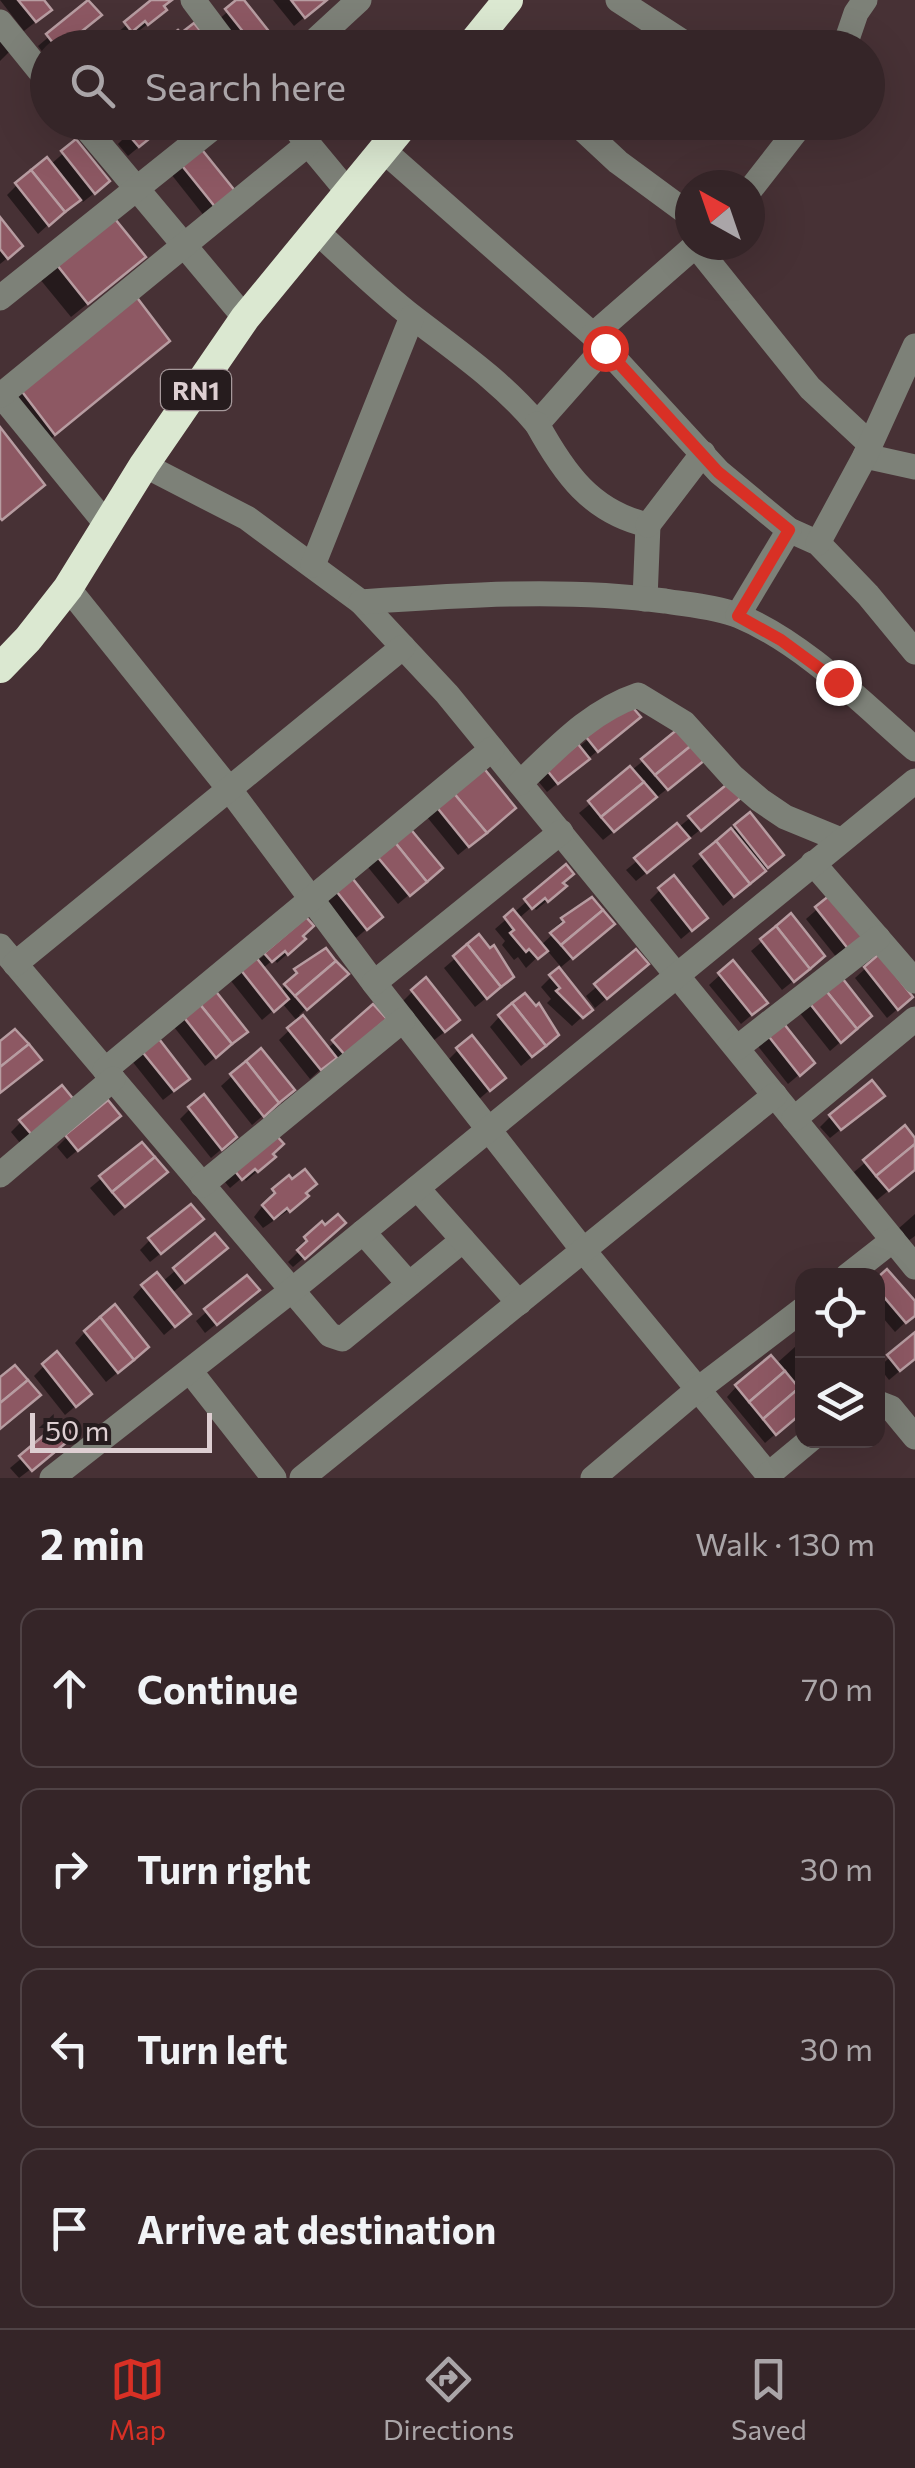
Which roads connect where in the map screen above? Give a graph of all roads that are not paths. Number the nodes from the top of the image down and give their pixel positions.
1 (193, 0) edge
2 (359, 0) edge
3 (508, 0) edge
4 (618, 0) edge
5 (865, 0) edge
6 (0, 22) edge
7 (216, 30) edge
8 (326, 30) edge
9 (489, 30) edge
10 (664, 30) edge
11 (850, 30) edge
12 (30, 59) edge
13 (94, 140) edge
14 (197, 140) edge
15 (305, 140) edge
16 (391, 140) edge
17 (594, 140) edge
18 (789, 140) edge
19 (308, 144) junction
20 (383, 150) junction
21 (765, 171) edge
22 (134, 190) junction
23 (348, 192) junction
24 (675, 204) edge
25 (316, 230) junction
26 (182, 246) junction
27 (681, 260) edge
28 (708, 260) edge
29 (0, 298) edge
30 (412, 316) junction
31 (245, 318) junction
32 (599, 341) junction
33 (915, 346) edge
34 (0, 394) edge
35 (537, 424) junction
36 (867, 450) junction
37 (703, 453) junction
38 (144, 465) junction
39 (915, 466) edge
40 (648, 525) junction
41 (107, 526) junction
42 (789, 530) junction
43 (818, 544) junction
44 (312, 565) junction
45 (68, 588) junction
46 (645, 599) junction
47 (360, 602) junction
48 (738, 616) junction
49 (403, 648) junction
50 (915, 652) edge
51 (0, 668) edge
52 (492, 749) junction
53 (915, 750) edge
54 (915, 781) edge
55 (520, 783) junction
56 (230, 790) junction
57 (561, 832) junction
58 (841, 840) junction
59 (813, 863) junction
60 (310, 899) junction
61 (878, 938) junction
62 (8, 955) edge
63 (678, 974) junction
64 (915, 981) edge
65 (374, 983) junction
66 (403, 1020) junction
67 (915, 1020) edge
68 (737, 1048) junction
69 (109, 1075) junction
70 (776, 1095) junction
71 (794, 1118) junction
72 (488, 1129) junction
73 (0, 1175) edge
74 (202, 1185) junction
75 (416, 1188) junction
76 (363, 1232) junction
77 (463, 1240) junction
78 (893, 1240) junction
79 (583, 1250) junction
80 (915, 1267) edge
81 (857, 1268) edge
82 (409, 1284) junction
83 (291, 1291) junction
84 (519, 1302) junction
85 (795, 1315) edge
86 (190, 1370) junction
87 (697, 1390) junction
88 (885, 1405) edge
89 (915, 1437) edge
90 (801, 1448) edge
91 (769, 1476) edge
92 (52, 1478) edge
93 (274, 1478) edge
94 (302, 1478) edge
95 (593, 1478) edge

1 - 7 street
2 - 8 street
3 - 9 highway
4 - 10 street
5 - 11 street
6 - 12 street
13 - 22 street
14 - 22 street
15 - 19 street
16 - 20 highway, RN1
17 - 24 street
18 - 21 street
19 - 23 street
19 - 26 street
20 - 23 highway, RN1
20 - 32 street
22 - 26 street
22 - 29 street
23 - 25 highway, RN1
25 - 30 street
25 - 31 highway, RN1
26 - 31 street
26 - 34 street
27 - 32 street
28 - 36 street
30 - 35 street
30 - 44 street
31 - 38 highway, RN1
32 - 35 street
32 - 37 street
33 - 36 street
34 - 41 street
35 - 40 street
36 - 39 street
36 - 43 street
37 - 40 street
37 - 42 street
38 - 41 highway, RN1
38 - 44 street
40 - 46 street
41 - 45 highway, RN1
42 - 43 street
42 - 48 street
43 - 50 street
44 - 47 street
45 - 51 highway, RN1
45 - 56 street
46 - 47 street
46 - 48 street
47 - 49 street
48 - 53 street
49 - 52 street
49 - 56 street
52 - 55 street
52 - 60 street
54 - 58 street
55 - 57 street
55 - 58 street
56 - 60 street
56 - 62 street
57 - 63 street
57 - 65 street
58 - 59 street
59 - 61 street
59 - 63 street
60 - 65 street
60 - 69 street
61 - 64 street
61 - 68 street
62 - 69 street
63 - 68 street
63 - 72 street
65 - 66 street
66 - 72 street
66 - 74 street
67 - 71 street
68 - 70 street
69 - 73 street
69 - 74 street
70 - 71 street
70 - 79 street
71 - 78 street
72 - 75 street
72 - 79 street
74 - 83 street
75 - 76 street
75 - 77 street
76 - 82 street
76 - 83 street
77 - 82 street
77 - 84 street
78 - 80 street
78 - 81 street
79 - 84 street
79 - 87 street
82 - 83 street
83 - 86 street
84 - 94 street
85 - 87 street
86 - 92 street
86 - 93 street
87 - 91 street
87 - 95 street
88 - 89 street
90 - 91 street

